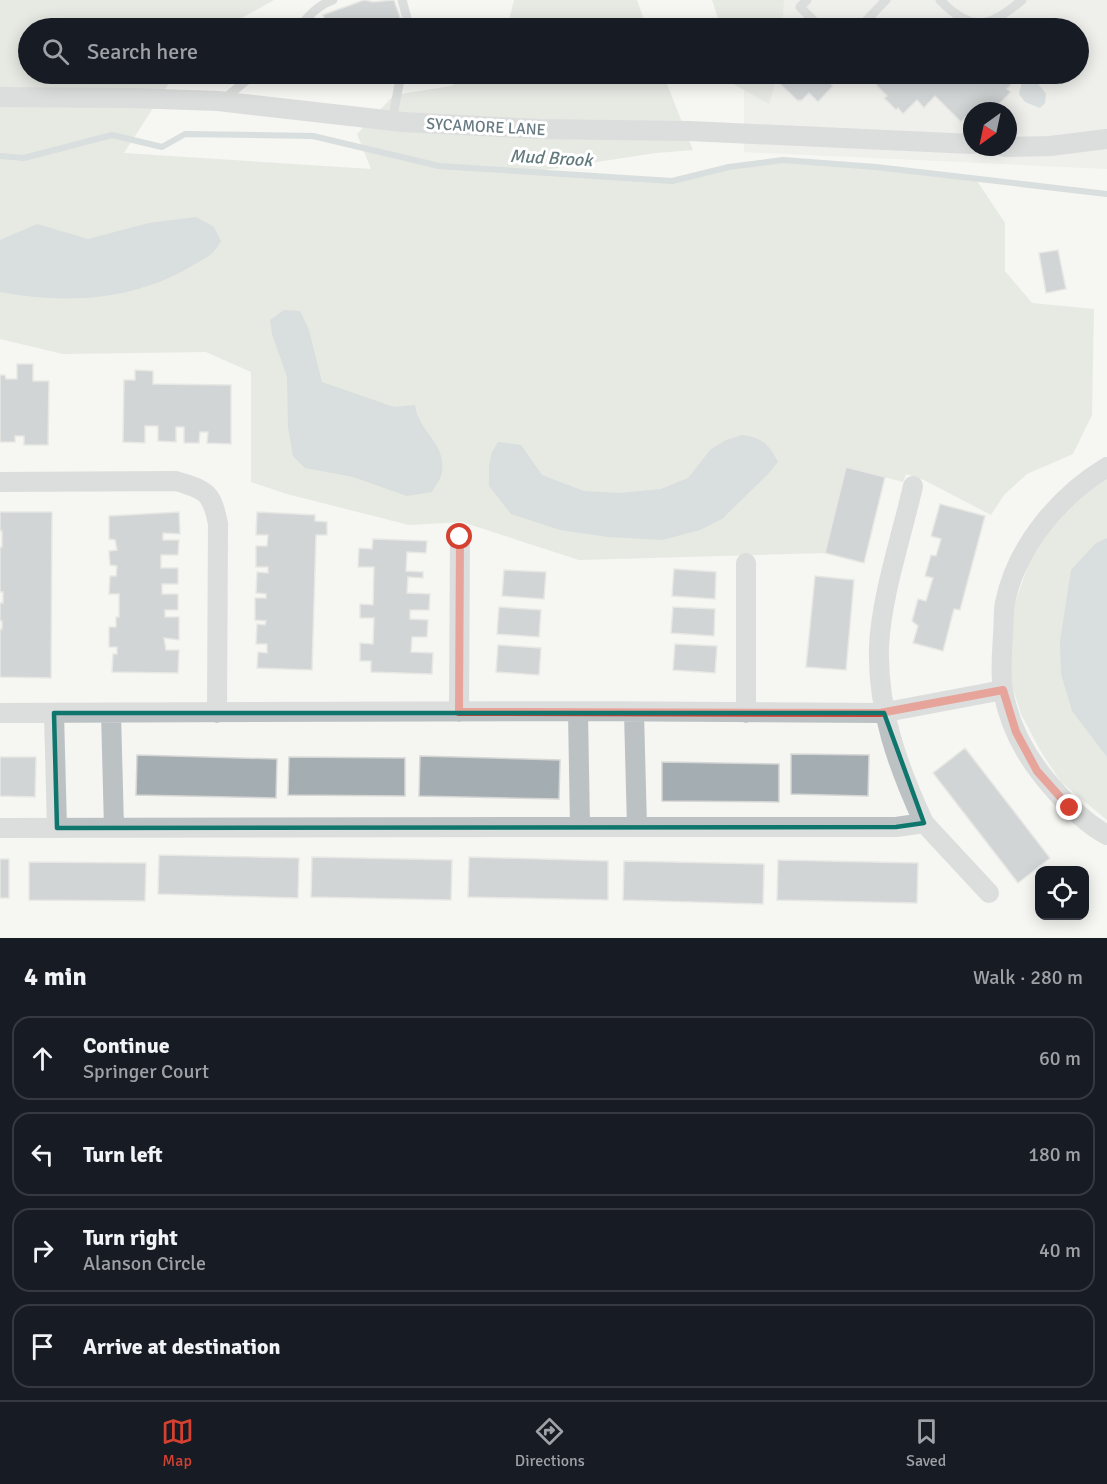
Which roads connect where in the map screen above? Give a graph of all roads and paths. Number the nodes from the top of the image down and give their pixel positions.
1 (333, 0) edge
2 (402, 0) edge
3 (807, 0) edge
4 (886, 0) edge
5 (940, 0) edge
6 (1022, 0) edge
7 (308, 18) edge
8 (407, 18) edge
9 (811, 18) edge
10 (869, 18) edge
11 (960, 18) edge
12 (997, 18) edge
13 (242, 84) edge
14 (399, 84) edge
15 (0, 96) edge
16 (221, 102) junction
17 (392, 121) junction
18 (1107, 139) edge
19 (963, 144) edge
20 (1017, 147) edge
21 (1107, 467) edge
22 (0, 482) edge
23 (913, 486) dead end
24 (460, 537) dead end
25 (746, 563) dead end
26 (1003, 690) junction
27 (578, 711) junction
28 (217, 712) junction
29 (459, 712) junction
30 (0, 713) edge
31 (54, 713) junction
32 (111, 713) junction
33 (634, 713) junction
34 (746, 713) junction
35 (884, 713) junction
36 (924, 822) junction
37 (580, 827) junction
38 (637, 827) junction
39 (0, 828) edge
40 (57, 828) junction
41 (114, 828) junction
42 (1107, 835) edge
43 (989, 893) dead end

1 - 7 lane
2 - 8 lane
3 - 9 lane
4 - 10 lane
5 - 11 lane
6 - 12 lane
13 - 16 lane
14 - 17 lane
15 - 16 street, SYCAMORE LANE
16 - 17 street, SYCAMORE LANE
17 - 19 street, SYCAMORE LANE
18 - 20 street
21 - 26 street
22 - 28 street
23 - 35 street
24 - 29 street
25 - 34 street
26 - 35 street
26 - 42 street
27 - 29 street
27 - 33 street
27 - 37 street
28 - 29 street
28 - 32 street
30 - 31 street
31 - 32 street
31 - 40 street
32 - 41 street
33 - 34 street
33 - 38 street
34 - 35 street
35 - 36 street
36 - 38 street
36 - 43 street
37 - 38 street
37 - 41 street
39 - 40 street
40 - 41 street

